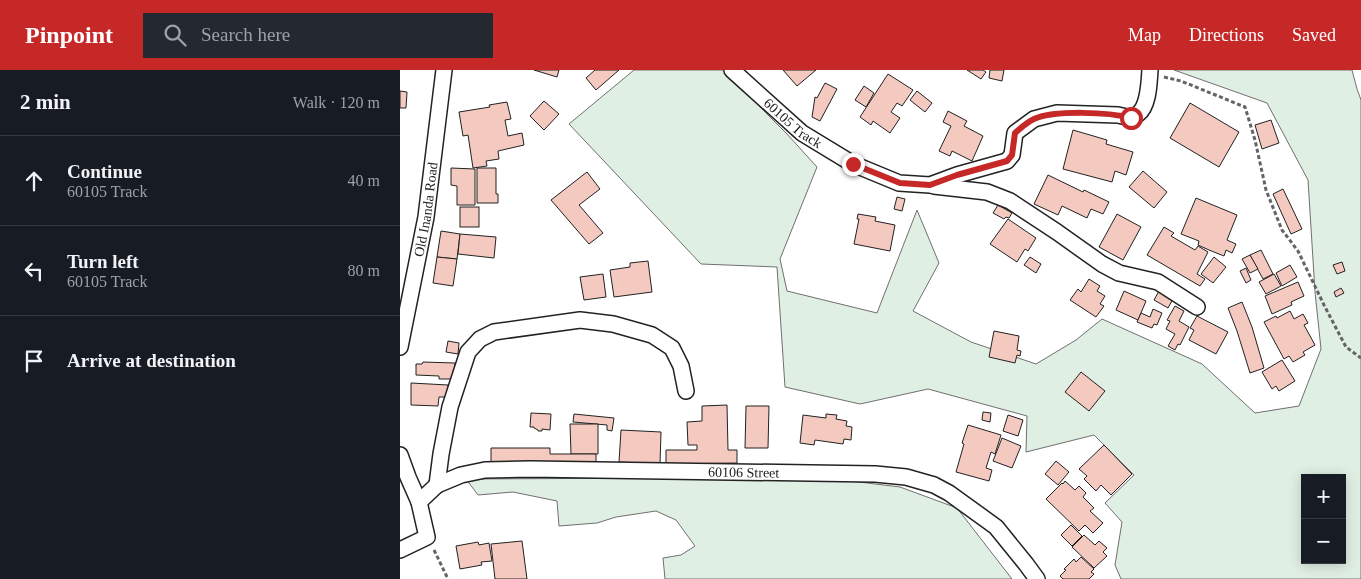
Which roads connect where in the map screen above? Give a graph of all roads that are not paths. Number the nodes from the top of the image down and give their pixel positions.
1 (444, 70) edge
2 (732, 70) edge
3 (1150, 72) edge
4 (930, 185) junction
5 (1198, 307) dead end
6 (400, 348) edge
7 (686, 390) dead end
8 (400, 455) edge
9 (437, 485) junction
10 (419, 502) junction
11 (400, 550) edge
12 (1037, 579) edge

1 - 6 street, Old Inanda Road
2 - 4 street, 60105 Track
3 - 4 street, 60105 Track
4 - 5 street
7 - 9 street
8 - 10 street
9 - 10 street, 60106 Street
9 - 12 street, 60106 Street
10 - 11 street

